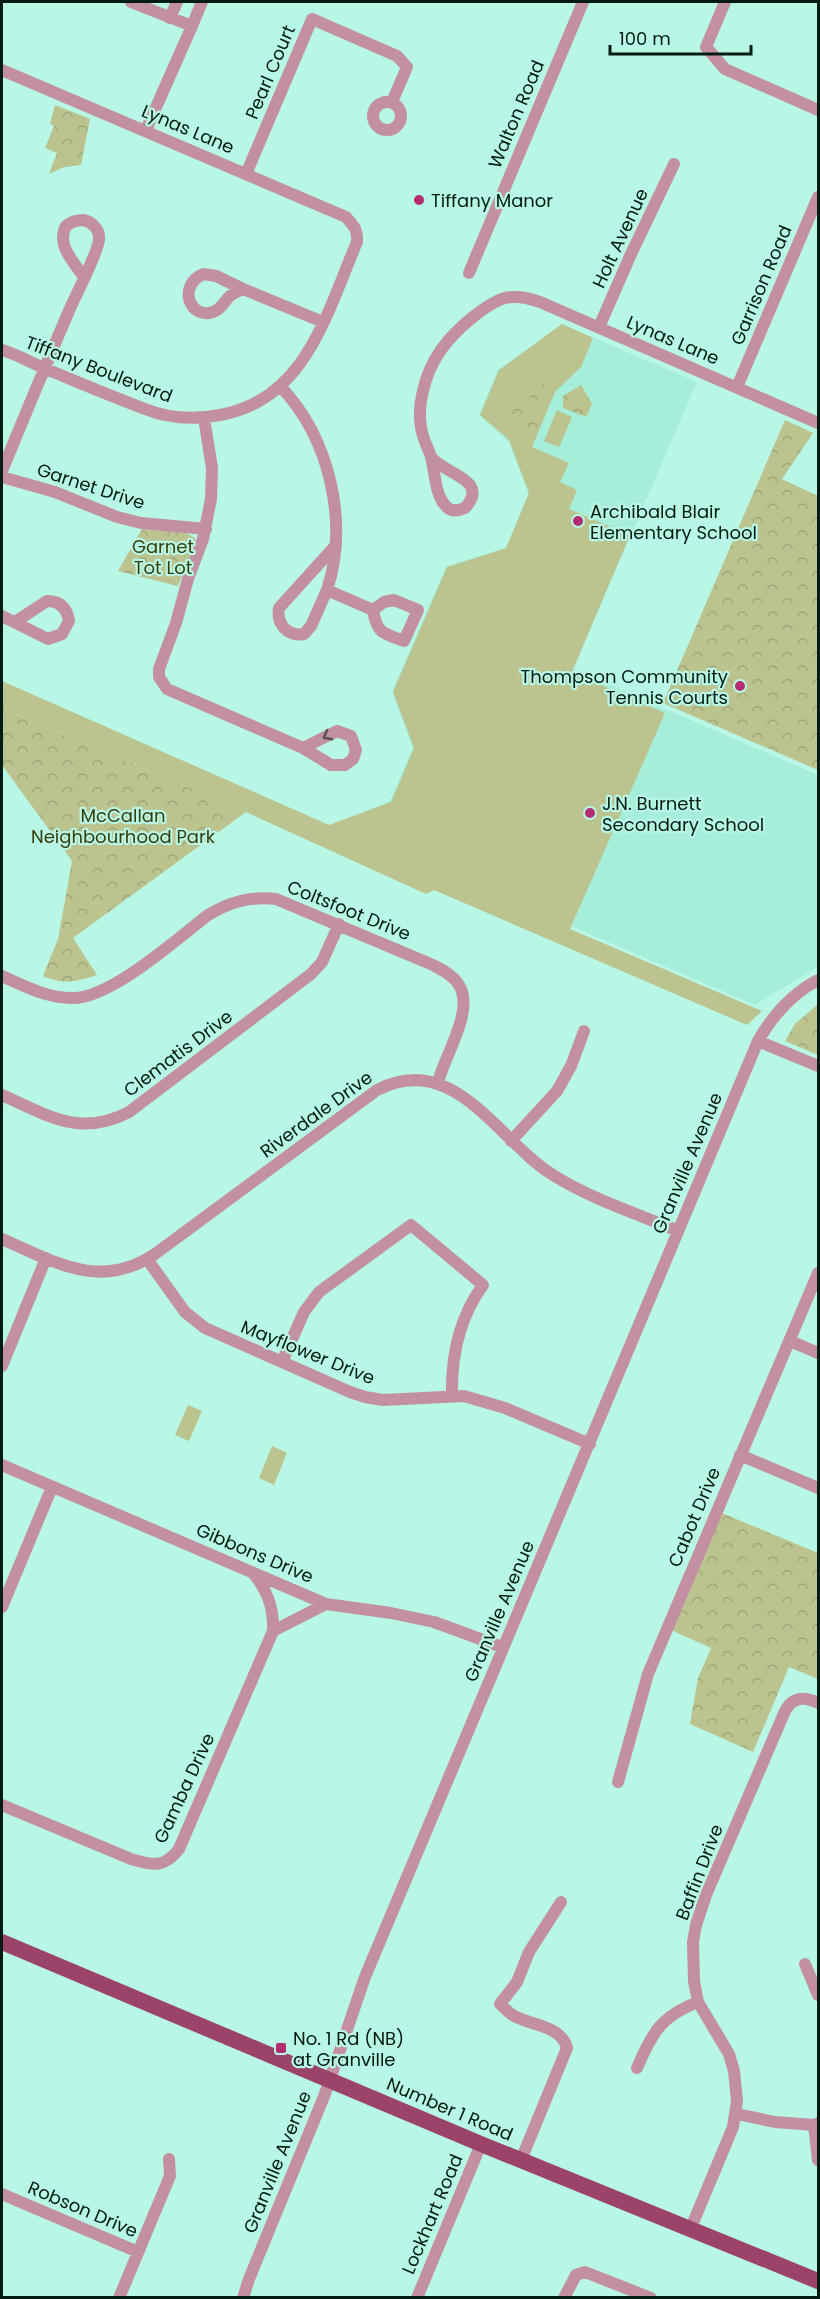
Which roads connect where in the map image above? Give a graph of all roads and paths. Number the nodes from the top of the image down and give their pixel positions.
1 (131, 2) edge
2 (177, 2) edge
3 (202, 2) edge
4 (583, 2) edge
5 (725, 2) edge
6 (170, 18) junction
7 (192, 27) junction
8 (2, 70) edge
9 (392, 102) dead end
10 (819, 110) edge
11 (146, 130) junction
12 (674, 164) dead end
13 (246, 174) junction
14 (819, 197) edge
15 (356, 227) joint
16 (468, 273) dead end
17 (84, 276) dead end
18 (243, 289) dead end
19 (323, 322) junction
20 (599, 327) junction
21 (3, 350) edge
22 (45, 368) junction
23 (281, 387) junction
24 (737, 387) junction
25 (204, 418) junction
26 (819, 423) edge
27 (431, 457) dead end
28 (2, 471) edge
29 (2, 477) edge
30 (206, 529) junction
31 (336, 545) junction
32 (327, 590) junction
33 (373, 610) dead end
34 (2, 616) edge
35 (15, 622) dead end
36 (303, 748) dead end
37 (339, 924) junction
38 (2, 976) edge
39 (819, 981) edge
40 (584, 1031) dead end
41 (758, 1041) junction
42 (819, 1066) edge
43 (438, 1083) junction
44 (2, 1095) edge
45 (511, 1141) junction
46 (678, 1231) junction
47 (2, 1239) edge
48 (46, 1258) junction
49 (147, 1259) junction
50 (819, 1273) edge
51 (790, 1341) junction
52 (819, 1353) edge
53 (282, 1362) junction
54 (2, 1366) edge
55 (452, 1396) junction
56 (590, 1444) junction
57 (740, 1455) junction
58 (2, 1465) edge
59 (52, 1487) junction
60 (819, 1488) edge
61 (251, 1570) junction
62 (326, 1604) junction
63 (2, 1607) edge
64 (273, 1631) junction
65 (502, 1647) junction
66 (819, 1703) edge
67 (618, 1782) dead end
68 (2, 1805) edge
69 (561, 1902) dead end
70 (2, 1942) edge
71 (805, 1964) dead end
72 (819, 1995) edge
73 (698, 2002) junction
74 (637, 2068) dead end
75 (329, 2080) junction
76 (736, 2114) junction
77 (816, 2124) edge
78 (481, 2144) junction
79 (169, 2159) dead end
80 (521, 2160) junction
81 (819, 2160) edge
82 (2, 2194) edge
83 (690, 2230) junction
84 (138, 2252) junction
85 (249, 2279) junction
86 (819, 2282) edge
87 (119, 2298) edge
88 (238, 2298) edge
89 (243, 2298) edge
90 (417, 2298) edge
91 (564, 2298) edge
92 (651, 2298) edge

1 - 6 street
2 - 6 street
3 - 7 street
4 - 16 street, Walton Road
5 - 10 street
6 - 7 street
7 - 11 street
8 - 11 street, Lynas Lane
9 - 13 street, Pearl Court
11 - 13 street, Lynas Lane
12 - 20 street, Holt Avenue
13 - 15 street, Lynas Lane
14 - 24 street, Garrison Road
15 - 19 street, Tiffany Boulevard
17 - 22 street
18 - 19 street
19 - 23 street, Tiffany Boulevard
20 - 24 street, Lynas Lane
20 - 27 street, Lynas Lane
21 - 22 street, Tiffany Boulevard
22 - 25 street, Tiffany Boulevard
22 - 28 street
23 - 25 street, Tiffany Boulevard
23 - 31 street
24 - 26 street, Lynas Lane
25 - 30 street
29 - 30 street, Garnet Drive
30 - 36 street
31 - 32 street
31 - 32 street
32 - 33 street
34 - 35 street
37 - 38 street, Coltsfoot Drive
37 - 43 street, Coltsfoot Drive
37 - 44 street, Clematis Drive
39 - 41 street, Granville Avenue
40 - 45 street
41 - 42 street
41 - 46 street, Granville Avenue
43 - 45 street, Riverdale Drive
43 - 49 street, Riverdale Drive
45 - 46 street, Riverdale Drive
46 - 56 street, Granville Avenue
47 - 48 street, Riverdale Drive
48 - 49 street, Riverdale Drive
48 - 54 street
49 - 53 street, Mayflower Drive
50 - 51 street, Cabot Drive
51 - 52 street
51 - 57 street, Cabot Drive
53 - 55 street, Mayflower Drive
53 - 55 street
55 - 56 street, Mayflower Drive
56 - 65 street, Granville Avenue
57 - 60 street
57 - 67 street, Cabot Drive
58 - 59 street, Gibbons Drive
59 - 61 street, Gibbons Drive
59 - 63 street
61 - 62 street, Gibbons Drive
61 - 64 street, Gamba Drive
62 - 64 street
62 - 65 street, Gibbons Drive
64 - 68 street, Gamba Drive
65 - 75 street, Granville Avenue
66 - 73 street, Baffin Drive
69 - 80 street
70 - 75 main road, Number 1 Road
71 - 72 street
73 - 74 street
73 - 76 street, Baffin Drive
75 - 78 main road, Number 1 Road
75 - 85 street, Granville Avenue
76 - 77 street
76 - 83 street, Baffin Drive
77 - 81 street
78 - 80 main road, Number 1 Road
78 - 90 street, Lockhart Road
79 - 84 street
80 - 83 main road, Number 1 Road
82 - 84 street, Robson Drive
83 - 86 main road, Number 1 Road
84 - 87 street, Robson Drive
85 - 88 street, Granville Avenue
85 - 89 street, Granville Avenue
91 - 92 street

